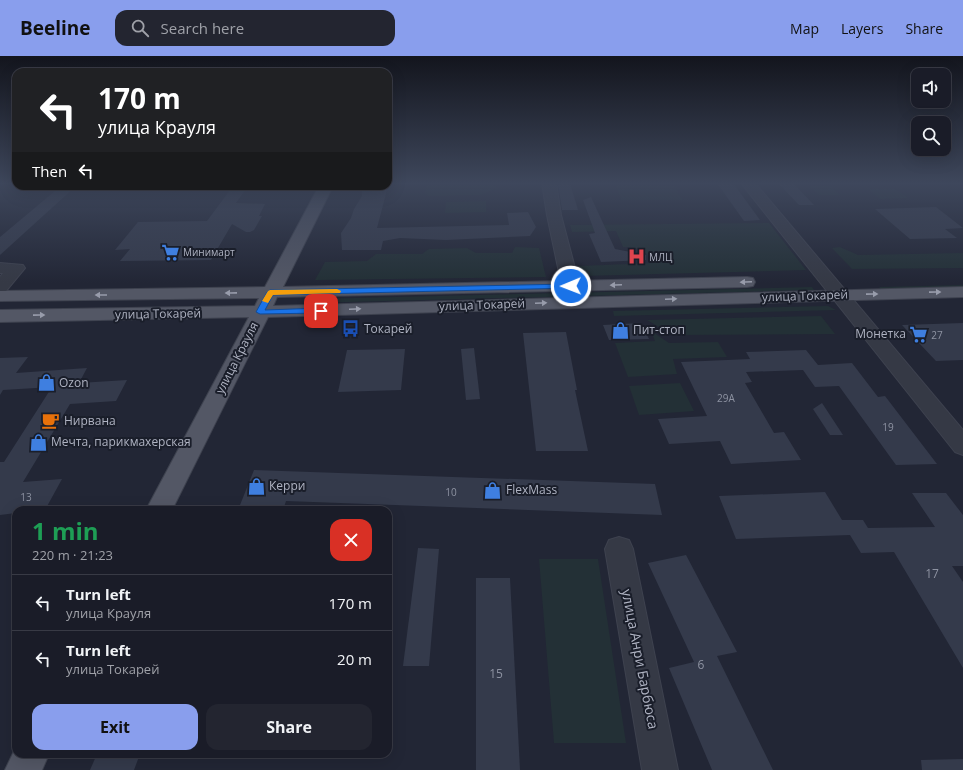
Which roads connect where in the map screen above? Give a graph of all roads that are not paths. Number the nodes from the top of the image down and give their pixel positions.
1 (310, 216) edge
2 (554, 216) edge
3 (775, 216) edge
4 (0, 268) edge
5 (963, 277) edge
6 (809, 280) dead end
7 (826, 280) junction
8 (762, 282) dead end
9 (571, 286) junction
10 (0, 287) edge
11 (270, 292) junction
12 (963, 292) edge
13 (838, 295) junction
14 (0, 296) edge
15 (260, 312) junction
16 (0, 316) edge
17 (963, 446) edge
18 (162, 506) edge
19 (619, 549) dead end
20 (29, 758) edge
21 (23, 770) edge
22 (660, 770) edge

1 - 11 main road, улица Крауля
2 - 9 street
3 - 7 street
4 - 10 street
5 - 7 main road, улица Токарей
6 - 7 main road, улица Токарей
7 - 13 street
8 -> 9 main road, улица Токарей
9 - 11 main road, улица Токарей
11 -> 14 main road, улица Токарей
11 - 15 main road, улица Крауля
13 -> 12 main road, улица Токарей
15 -> 13 main road, улица Токарей
13 - 17 street
16 -> 15 main road, улица Токарей
15 - 18 main road, улица Крауля
19 - 22 street, улица Анри Барбюса
20 - 21 main road

